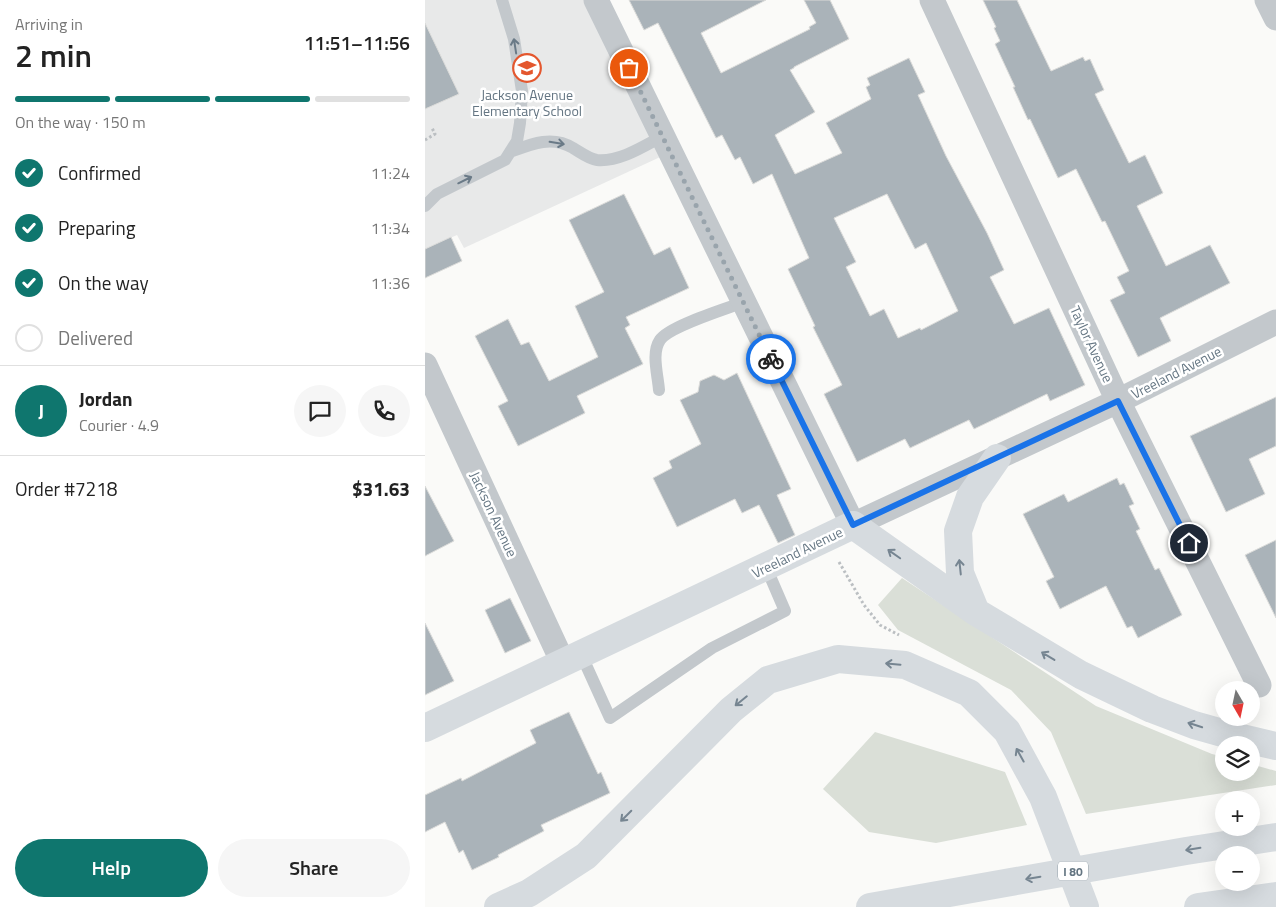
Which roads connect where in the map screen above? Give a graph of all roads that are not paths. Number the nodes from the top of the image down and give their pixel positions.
1 (503, 0) edge
2 (596, 0) edge
3 (932, 0) edge
4 (1267, 0) edge
5 (1276, 18) edge
6 (663, 136) junction
7 (510, 152) junction
8 (425, 206) edge
9 (744, 302) junction
10 (1276, 322) edge
11 (425, 365) edge
12 (659, 390) dead end
13 (1118, 401) junction
14 (997, 458) junction
15 (853, 525) junction
16 (766, 567) junction
17 (976, 612) junction
18 (572, 658) junction
19 (1257, 681) edge
20 (425, 728) edge
21 (1276, 746) edge
22 (1276, 836) edge
23 (1276, 896) edge
24 (499, 907) edge
25 (870, 907) edge
26 (1085, 907) edge
27 (1198, 907) edge

7 -> 1 lane
2 - 6 street
3 - 13 street, Taylor Avenue
4 - 5 street
7 -> 6 lane
6 - 9 street
8 -> 7 lane
9 - 12 lane
9 - 15 street
10 - 13 street, Vreeland Avenue
11 - 18 street, Jackson Avenue
13 - 14 street, Vreeland Avenue
13 - 19 street, Taylor Avenue
14 - 15 street, Vreeland Avenue
17 -> 14 main road
15 - 16 main road, Vreeland Avenue
17 -> 15 main road
16 - 18 main road, Vreeland Avenue
16 - 18 lane
21 -> 17 main road
18 - 20 main road, Vreeland Avenue
22 -> 25 main road, I 80
23 - 27 main road
26 -> 24 main road

